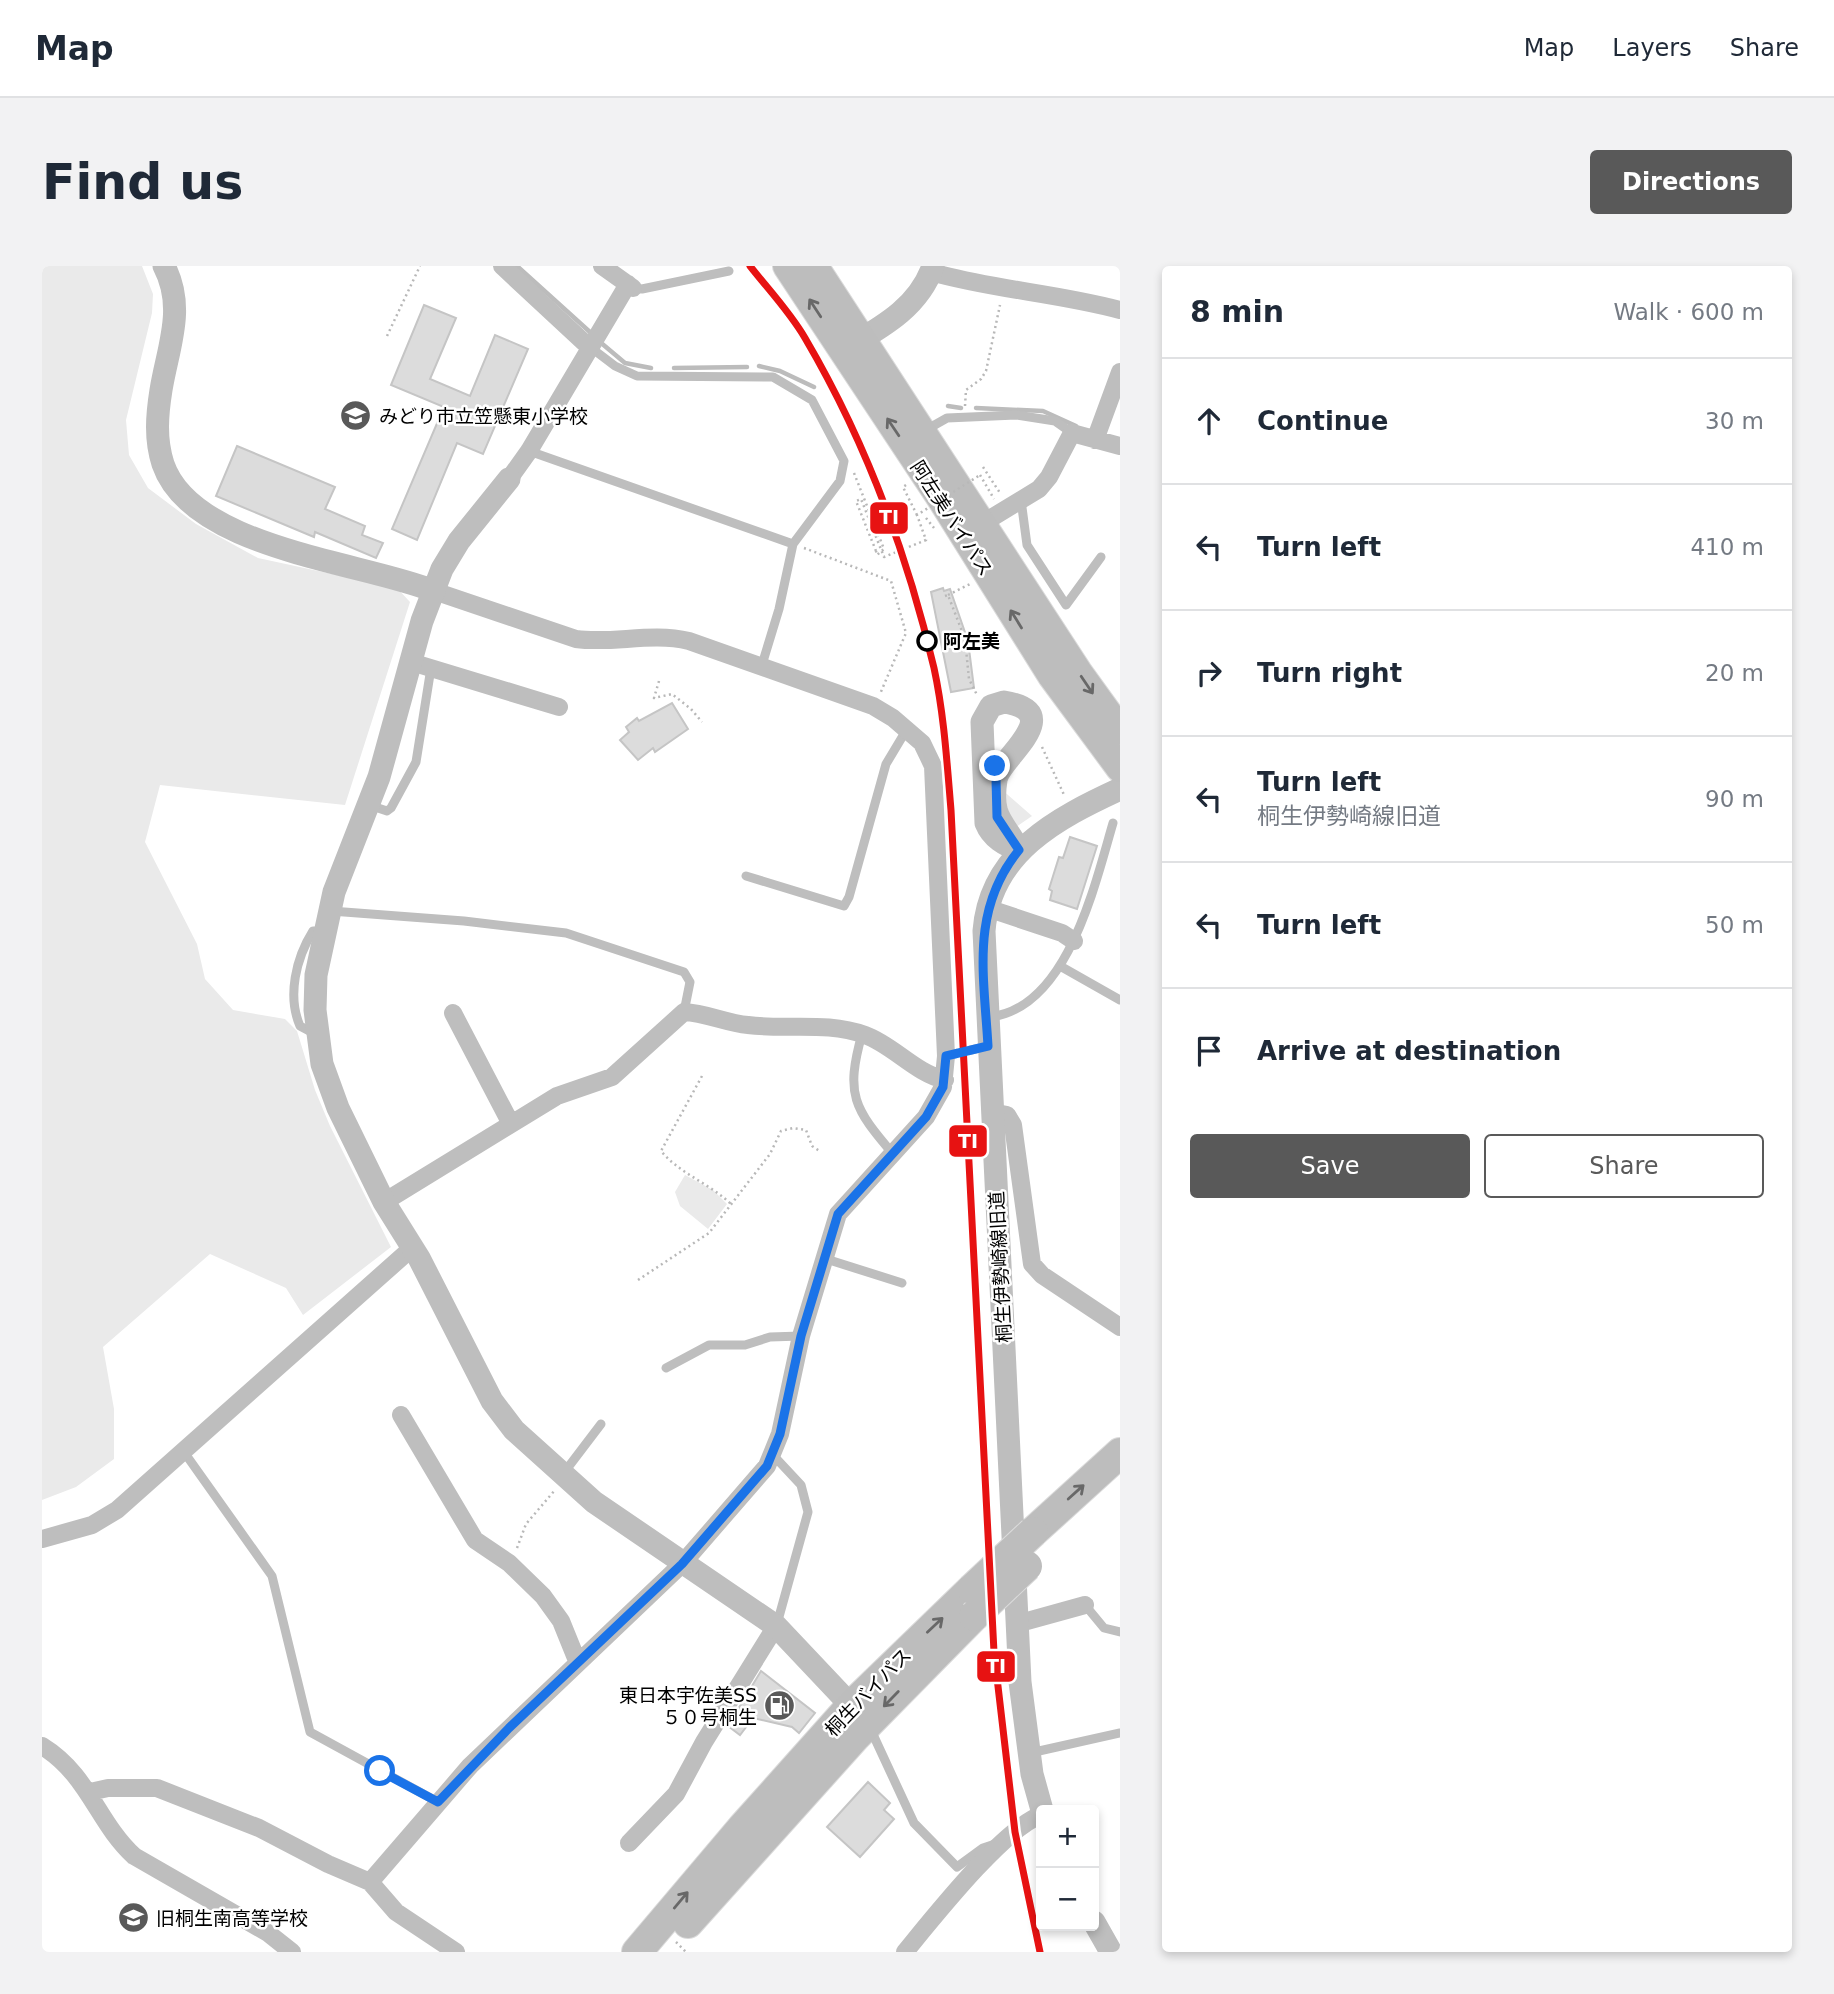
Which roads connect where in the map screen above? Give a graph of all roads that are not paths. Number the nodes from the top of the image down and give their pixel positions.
1 (164, 266) edge
2 (502, 266) edge
3 (602, 266) edge
4 (787, 266) edge
5 (814, 266) edge
6 (932, 269) edge
7 (729, 271) dead end
8 (631, 286) junction
9 (1120, 310) edge
10 (852, 345) junction
11 (589, 347) junction
12 (1120, 372) edge
13 (924, 431) junction
14 (1072, 432) junction
15 (1096, 440) junction
16 (1120, 446) edge
17 (529, 451) junction
18 (509, 479) joint
19 (1021, 500) junction
20 (983, 523) junction
21 (793, 544) junction
22 (1101, 557) dead end
23 (434, 591) junction
24 (421, 665) junction
25 (761, 668) junction
26 (559, 707) dead end
27 (907, 729) junction
28 (1120, 730) edge
29 (993, 762) dead end
30 (1120, 768) edge
31 (1120, 789) edge
32 (369, 805) junction
33 (1113, 823) dead end
34 (1019, 850) junction
35 (746, 876) dead end
36 (987, 908) junction
37 (327, 921) junction
38 (1074, 941) junction
39 (1060, 966) junction
40 (1120, 1000) edge
41 (684, 1012) junction
42 (453, 1013) dead end
43 (986, 1017) junction
44 (862, 1034) junction
45 (988, 1046) junction
46 (946, 1056) junction
47 (944, 1080) junction
48 (992, 1112) junction
49 (511, 1124) junction
50 (894, 1155) junction
51 (384, 1202) junction
52 (413, 1247) junction
53 (823, 1258) junction
54 (902, 1283) dead end
55 (1120, 1327) edge
56 (801, 1336) junction
57 (666, 1368) dead end
58 (401, 1415) dead end
59 (601, 1424) dead end
60 (184, 1452) junction
61 (1120, 1453) edge
62 (772, 1455) junction
63 (563, 1477) junction
64 (1120, 1480) edge
65 (42, 1539) edge
66 (1034, 1545) junction
67 (682, 1564) junction
68 (1085, 1605) joint
69 (1016, 1624) junction
70 (776, 1626) junction
71 (1120, 1632) edge
72 (578, 1663) junction
73 (860, 1714) junction
74 (1120, 1733) edge
75 (42, 1746) edge
76 (1028, 1754) junction
77 (90, 1792) junction
78 (438, 1802) junction
79 (1039, 1805) edge
80 (1036, 1816) edge
81 (629, 1843) dead end
82 (1000, 1846) junction
83 (370, 1882) junction
84 (1099, 1931) edge
85 (675, 1948) edge
86 (292, 1952) edge
87 (456, 1952) edge
88 (637, 1952) edge
89 (905, 1952) edge
90 (1111, 1952) edge

1 - 23 street
2 - 11 street
3 - 8 street
10 -> 4 main road, 阿左美バイパス
5 - 10 main road
6 - 9 street
6 - 10 street
7 - 8 lane
8 - 11 street
10 - 13 main road, 阿左美バイパス
30 -> 10 main road, 阿左美バイパス
11 - 17 street
11 - 21 lane
12 - 15 street
13 - 14 lane
13 - 20 main road, 阿左美バイパス
14 - 15 street
14 - 19 street
15 - 16 street
17 - 18 street
17 - 21 lane
18 - 23 street
19 - 20 street
19 - 22 lane
20 -> 28 main road, 阿左美バイパス
21 - 25 lane
23 - 24 street
23 - 25 street
24 - 26 street
24 - 32 street
24 - 32 lane
25 - 27 street
27 - 35 lane
27 - 46 street
29 - 34 street
31 - 34 street, 桐生伊勢崎線旧道
32 - 37 street
33 - 38 lane
34 - 36 street, 桐生伊勢崎線旧道
36 - 38 street
36 - 43 street, 桐生伊勢崎線旧道
37 - 41 lane
37 - 51 street
38 - 39 lane
39 - 40 lane
39 - 43 lane
41 - 44 street
41 - 49 street
42 - 49 street
43 - 45 street, 桐生伊勢崎線旧道
44 - 47 street
44 - 50 lane
45 - 46 lane
45 - 48 street, 桐生伊勢崎線旧道
46 - 47 street
47 - 50 street
48 - 55 street
48 - 69 street, 桐生伊勢崎線旧道
49 - 51 street
50 - 53 street
51 - 52 street
52 - 60 street
52 - 63 street
53 - 54 lane
53 - 56 street
56 - 57 lane
56 - 62 street
58 - 72 street
59 - 63 lane
60 - 65 street
60 - 78 lane
66 -> 61 highway, 桐生バイパス
62 - 67 street
62 - 70 lane
63 - 67 street
64 - 66 highway, 桐生バイパス
66 - 73 highway, 桐生バイパス, bridge
67 - 70 street
67 - 72 street
68 - 69 street
68 - 71 lane
69 - 76 street, 桐生伊勢崎線旧道
70 - 73 street
70 - 81 street
72 - 78 street
73 - 82 lane
73 - 85 highway, 桐生バイパス
88 -> 73 highway, 桐生バイパス
74 - 76 lane
75 - 77 street
76 - 79 street, 桐生伊勢崎線旧道
77 - 83 street
77 - 86 street
78 - 83 street
80 - 82 street
82 - 89 street
83 - 87 street
84 - 90 street

